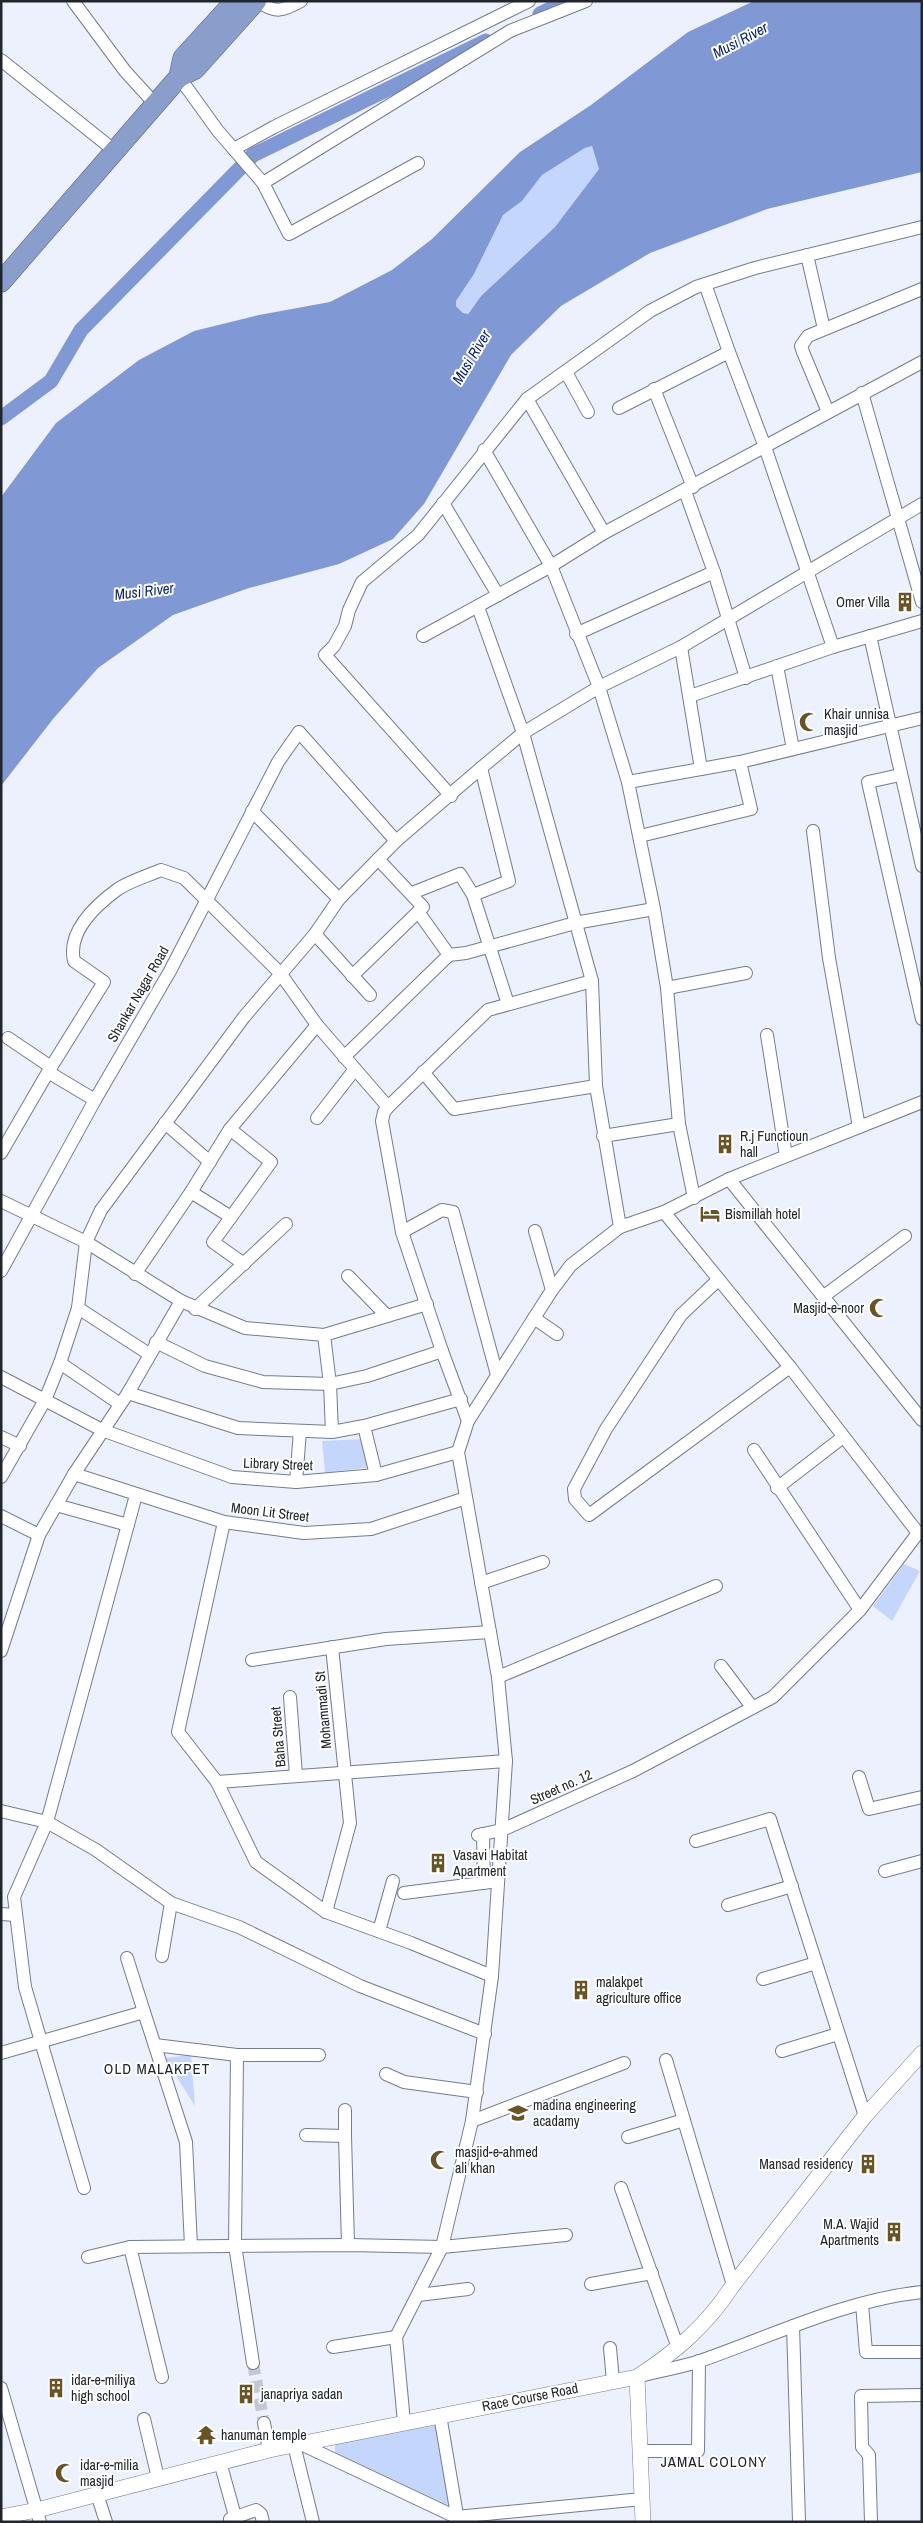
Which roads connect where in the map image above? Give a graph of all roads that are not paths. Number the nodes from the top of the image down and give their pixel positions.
1 (73, 1) edge
2 (235, 1) edge
3 (257, 1) edge
4 (301, 1) edge
5 (529, 1) edge
6 (586, 1) edge
7 (502, 13) junction
8 (510, 31) junction
9 (1, 60) edge
10 (178, 77) junction
11 (156, 105) junction
12 (234, 149) junction
13 (115, 151) junction
14 (418, 163) dead end
15 (262, 183) junction
16 (922, 227) edge
17 (807, 255) junction
18 (1, 282) edge
19 (706, 284) junction
20 (922, 289) edge
21 (824, 329) junction
22 (729, 352) junction
23 (922, 362) edge
24 (566, 372) junction
25 (654, 389) junction
26 (862, 393) junction
27 (527, 398) junction
28 (619, 408) dead end
29 (588, 412) dead end
30 (828, 412) junction
31 (765, 447) junction
32 (484, 450) junction
33 (689, 489) junction
34 (443, 503) junction
35 (922, 504) edge
36 (900, 518) junction
37 (604, 533) junction
38 (551, 566) junction
39 (714, 572) junction
40 (809, 572) junction
41 (498, 596) junction
42 (922, 602) edge
43 (478, 607) junction
44 (728, 618) junction
45 (922, 621) edge
46 (576, 634) junction
47 (423, 636) dead end
48 (870, 636) junction
49 (682, 647) junction
50 (833, 647) junction
51 (777, 666) junction
52 (746, 678) junction
53 (599, 687) junction
54 (690, 696) junction
55 (922, 718) edge
56 (891, 726) junction
57 (523, 733) junction
58 (793, 748) junction
59 (740, 762) junction
60 (481, 768) junction
61 (701, 769) junction
62 (900, 775) junction
63 (628, 782) junction
64 (451, 796) junction
65 (252, 811) junction
66 (813, 831) dead end
67 (640, 836) junction
68 (396, 842) junction
69 (378, 859) junction
70 (922, 866) edge
71 (412, 893) junction
72 (473, 895) junction
73 (206, 899) junction
74 (339, 899) junction
75 (654, 909) junction
76 (419, 913) junction
77 (575, 923) junction
78 (315, 934) junction
79 (489, 946) junction
80 (449, 955) junction
81 (280, 973) junction
82 (746, 973) dead end
83 (352, 976) junction
84 (592, 981) junction
85 (667, 988) junction
86 (370, 995) dead end
87 (508, 1004) junction
88 (922, 1019) edge
89 (317, 1025) junction
90 (767, 1035) dead end
91 (8, 1038) dead end
92 (344, 1057) junction
93 (49, 1069) junction
94 (355, 1069) junction
95 (423, 1072) junction
96 (596, 1086) junction
97 (95, 1100) junction
98 (922, 1102) edge
99 (388, 1107) junction
100 (317, 1118) dead end
101 (165, 1123) junction
102 (679, 1124) junction
103 (858, 1127) junction
104 (230, 1129) junction
105 (603, 1136) junction
106 (1, 1153) edge
107 (786, 1156) junction
108 (210, 1162) junction
109 (729, 1179) junction
110 (191, 1192) junction
111 (694, 1198) junction
112 (1, 1201) edge
113 (664, 1212) junction
114 (30, 1216) junction
115 (231, 1217) junction
116 (286, 1224) dead end
117 (620, 1227) junction
118 (535, 1231) dead end
119 (402, 1232) junction
120 (905, 1236) dead end
121 (86, 1242) junction
122 (244, 1264) junction
123 (1, 1271) edge
124 (135, 1274) junction
125 (348, 1276) dead end
126 (718, 1280) junction
127 (552, 1290) junction
128 (824, 1296) junction
129 (180, 1301) junction
130 (427, 1304) junction
131 (78, 1308) junction
132 (195, 1309) junction
133 (388, 1316) junction
134 (534, 1318) junction
135 (557, 1334) dead end
136 (324, 1335) junction
137 (156, 1342) junction
138 (442, 1351) junction
139 (149, 1354) junction
140 (60, 1363) junction
141 (790, 1367) junction
142 (497, 1374) junction
143 (1, 1377) edge
144 (330, 1384) junction
145 (128, 1393) junction
146 (461, 1399) junction
147 (45, 1400) junction
148 (120, 1404) junction
149 (922, 1420) edge
150 (468, 1421) junction
151 (364, 1426) junction
152 (102, 1430) junction
153 (300, 1431) junction
154 (332, 1432) junction
155 (1, 1437) edge
156 (842, 1437) junction
157 (20, 1446) junction
158 (754, 1450) dead end
159 (458, 1452) junction
160 (2, 1474) edge
161 (74, 1474) junction
162 (376, 1475) junction
163 (296, 1482) junction
164 (777, 1488) junction
165 (136, 1495) junction
166 (466, 1498) junction
167 (56, 1504) junction
168 (1, 1516) edge
169 (224, 1522) junction
170 (128, 1525) junction
171 (39, 1535) junction
172 (920, 1535) edge
173 (543, 1562) dead end
174 (481, 1583) junction
175 (716, 1586) dead end
176 (860, 1610) junction
177 (490, 1632) junction
178 (332, 1647) junction
179 (1, 1651) edge
180 (252, 1660) dead end
181 (722, 1666) dead end
182 (498, 1676) junction
183 (290, 1697) dead end
184 (752, 1707) junction
185 (506, 1761) junction
186 (344, 1771) junction
187 (296, 1775) junction
188 (860, 1778) dead end
189 (217, 1782) junction
190 (922, 1797) edge
191 (1, 1811) edge
192 (47, 1822) junction
193 (502, 1830) junction
194 (696, 1841) dead end
195 (922, 1861) edge
196 (885, 1871) dead end
197 (393, 1881) dead end
198 (498, 1881) junction
199 (484, 1883) junction
200 (792, 1886) junction
201 (404, 1894) dead end
202 (171, 1903) junction
203 (728, 1905) dead end
204 (326, 1912) junction
205 (1, 1914) edge
206 (16, 1915) junction
207 (379, 1931) junction
208 (162, 1956) dead end
209 (127, 1958) dead end
210 (816, 1963) junction
211 (492, 1976) junction
212 (763, 1979) dead end
213 (144, 2012) junction
214 (485, 2034) junction
215 (838, 2034) junction
216 (39, 2042) junction
217 (155, 2045) junction
218 (782, 2051) dead end
219 (1, 2053) edge
220 (922, 2053) edge
221 (237, 2055) junction
222 (319, 2055) dead end
223 (666, 2060) dead end
224 (624, 2063) dead end
225 (386, 2074) dead end
226 (477, 2092) junction
227 (345, 2110) dead end
228 (865, 2116) junction
229 (684, 2120) junction
230 (472, 2121) junction
231 (306, 2135) dead end
232 (345, 2136) junction
233 (628, 2137) dead end
234 (84, 2188) dead end
235 (621, 2188) dead end
236 (566, 2235) dead end
237 (235, 2245) junction
238 (348, 2245) junction
239 (191, 2246) junction
240 (130, 2247) junction
241 (442, 2247) junction
242 (88, 2257) dead end
243 (652, 2272) junction
244 (592, 2284) dead end
245 (733, 2285) junction
246 (468, 2289) dead end
247 (922, 2292) edge
248 (418, 2295) junction
249 (862, 2304) junction
250 (793, 2326) junction
251 (396, 2337) junction
252 (333, 2347) dead end
253 (610, 2348) dead end
254 (678, 2348) junction
255 (922, 2352) edge
256 (699, 2361) junction
257 (253, 2363) tunnel mouth
258 (162, 2376) dead end
259 (637, 2376) junction
260 (613, 2381) junction
261 (1, 2388) edge
262 (922, 2394) edge
263 (440, 2415) junction
264 (144, 2420) dead end
265 (404, 2422) junction
266 (264, 2423) tunnel mouth
267 (297, 2444) junction
268 (269, 2450) junction
269 (640, 2451) junction
270 (220, 2462) junction
271 (158, 2478) junction
272 (97, 2494) junction
273 (642, 2499) junction
274 (38, 2516) edge
275 (1, 2517) edge
276 (232, 2519) edge
277 (458, 2519) edge
278 (106, 2522) edge
279 (263, 2522) edge
280 (313, 2522) edge
281 (644, 2522) edge
282 (799, 2522) edge
283 (871, 2522) edge

1 - 11 street
2 - 10 highway
3 - 4 street
3 - 10 highway
5 - 7 street
6 - 8 street
7 - 8 street
7 - 12 street
8 - 15 street
9 - 13 street
10 - 11 highway
10 - 12 street
11 - 13 highway
12 - 15 street
13 - 18 highway
14 - 15 street
16 - 17 street
17 - 19 street
17 - 21 street
19 - 22 street
19 - 24 street
20 - 21 street
21 - 30 street
22 - 25 street
22 - 31 street
23 - 26 street
24 - 27 street
24 - 29 street
25 - 28 street
25 - 33 street
26 - 30 street
26 - 36 street
27 - 32 street
27 - 37 street
30 - 31 street
31 - 33 street
31 - 40 street
32 - 34 street
32 - 38 street
33 - 37 street
33 - 39 street
34 - 41 street
34 - 64 street
35 - 36 street
36 - 40 street
36 - 42 street
37 - 38 street
38 - 41 street
38 - 46 street
39 - 44 street
39 - 46 street
40 - 44 street
40 - 50 street
41 - 43 street
43 - 47 street
43 - 57 street
44 - 49 street
44 - 52 street
45 - 48 street
46 - 53 street
48 - 50 street
48 - 56 street
49 - 53 street
49 - 54 street
50 - 51 street
51 - 52 street
51 - 58 street
52 - 54 street
53 - 57 street
53 - 63 street
54 - 61 street
55 - 56 street
56 - 58 street
56 - 62 street
57 - 60 street
57 - 77 street
58 - 59 street
59 - 61 street
59 - 67 street
60 - 64 street
60 - 72 street
61 - 63 street
62 - 70 street
62 - 88 street
63 - 67 street
64 - 68 street
65 - 68 street, Shankar Nagar Road
65 - 73 street, Shankar Nagar Road
65 - 74 street
66 - 103 street
67 - 75 street
68 - 69 street
69 - 71 street
69 - 74 street
71 - 72 street
71 - 76 street
72 - 79 street
73 - 81 street
73 - 93 street
73 - 97 street, Shankar Nagar Road
74 - 78 street
75 - 77 street
75 - 85 street
76 - 80 street
76 - 83 street
77 - 79 street
77 - 84 street
78 - 81 street
78 - 83 street
79 - 80 street
79 - 87 street
80 - 92 street
81 - 89 street
81 - 101 street
82 - 85 street
83 - 86 street
84 - 87 street
84 - 96 street
85 - 102 street
87 - 95 street
89 - 92 street
89 - 104 street
90 - 107 street
91 - 93 street
92 - 94 street
93 - 97 street
93 - 106 street
94 - 99 street
94 - 100 street
95 - 96 street
95 - 99 street
96 - 105 street
97 - 114 street, Shankar Nagar Road
98 - 103 street
99 - 119 street
101 - 108 street
101 - 121 street
102 - 105 street
102 - 111 street
103 - 107 street
104 - 108 street
104 - 115 street
105 - 117 street
107 - 109 street
108 - 110 street
109 - 111 street
109 - 128 street
110 - 115 street
110 - 124 street
111 - 113 street
112 - 114 street
113 - 117 street
113 - 126 street
114 - 121 street
114 - 123 street, Shankar Nagar Road
115 - 122 street
116 - 122 street
117 - 127 street
118 - 127 street
119 - 130 street
119 - 142 street
120 - 128 street
121 - 124 street
121 - 131 street
122 - 132 street
124 - 129 street
125 - 133 street
126 - 141 street
126 - 141 street
127 - 134 street
128 - 149 street
129 - 132 street
129 - 137 street
130 - 133 street
130 - 138 street
131 - 139 street
131 - 140 street
132 - 136 street
133 - 136 street
134 - 135 street
134 - 142 street
136 - 144 street
137 - 139 street
137 - 144 street
138 - 144 street
138 - 146 street
139 - 145 street
140 - 147 street
140 - 148 street
141 - 156 street
142 - 150 street
143 - 147 street, Library Street
144 - 154 street
145 - 148 street
145 - 153 street
146 - 150 street
146 - 151 street
147 - 152 street, Library Street
147 - 157 street
148 - 152 street
150 - 159 street
151 - 154 street
151 - 162 street
152 - 161 street
152 - 163 street, Library Street
153 - 154 street
153 - 163 street
155 - 157 street
156 - 164 street
156 - 172 street
157 - 160 street
158 - 164 street
159 - 162 street, Library Street
159 - 166 street
161 - 165 street, Moon Lit Street
161 - 167 street
162 - 163 street, Library Street
164 - 176 street
165 - 169 street, Moon Lit Street
165 - 170 street
166 - 169 street, Moon Lit Street
166 - 174 street
167 - 170 street
167 - 171 street
168 - 171 street
169 - 189 street
170 - 192 street
171 - 179 street
172 - 176 street, Street no. 12
173 - 174 street
174 - 177 street
175 - 182 street
176 - 184 street, Street no. 12
177 - 178 street
177 - 182 street
178 - 180 street
178 - 186 street, Mohammadi St
181 - 184 street
182 - 185 street
183 - 187 street, Baha Street
184 - 193 street, Street no. 12
185 - 186 street
185 - 193 street
186 - 187 street
186 - 204 street, Mohammadi St
187 - 189 street
188 - 190 street
189 - 204 street
191 - 192 street
192 - 202 street
192 - 206 street
193 - 198 street
193 - 199 street, Street no. 12
194 - 200 street
195 - 196 street
197 - 207 street
198 - 199 street
198 - 211 street
199 - 201 street
200 - 203 street
200 - 210 street
202 - 208 street
202 - 214 street
204 - 207 street
205 - 206 street
206 - 216 street
207 - 211 street
209 - 213 street
210 - 212 street
210 - 215 street
211 - 214 street
213 - 216 street
213 - 217 street
214 - 226 street
215 - 218 street
215 - 228 street
216 - 219 street
216 - 234 street
217 - 221 street
217 - 239 street
220 - 228 street, Race Course Road
221 - 222 street
221 - 237 street
223 - 229 street
224 - 230 street
225 - 226 street
226 - 230 street
227 - 232 street
228 - 245 street, Race Course Road
229 - 233 street
229 - 245 street
230 - 241 street
231 - 232 street
232 - 238 street
235 - 243 street
236 - 241 street
237 - 238 street
237 - 239 street
237 - 257 street
238 - 241 street
239 - 240 street
240 - 242 street
240 - 258 street
241 - 248 street
243 - 244 street
243 - 254 street
245 - 254 street, Race Course Road
246 - 248 street
247 - 249 street
248 - 251 street
249 - 250 street
249 - 255 street
250 - 256 street
250 - 282 street
251 - 252 street
251 - 265 street
253 - 260 street
254 - 259 street, Race Course Road
256 - 259 street
256 - 269 street
259 - 260 street, Race Course Road
259 - 269 street
260 - 263 street, Race Course Road
261 - 274 street
262 - 283 street
263 - 265 street, Race Course Road
263 - 277 street
264 - 271 street
265 - 267 street, Race Course Road
266 - 268 street
267 - 268 street, Race Course Road
267 - 277 street
267 - 280 street
268 - 270 street, Race Course Road
269 - 273 street
270 - 271 street, Race Course Road
270 - 276 street
271 - 272 street, Race Course Road
272 - 274 street, Race Course Road
272 - 278 street
273 - 277 street
273 - 281 street
274 - 275 street, Race Course Road
276 - 279 street

